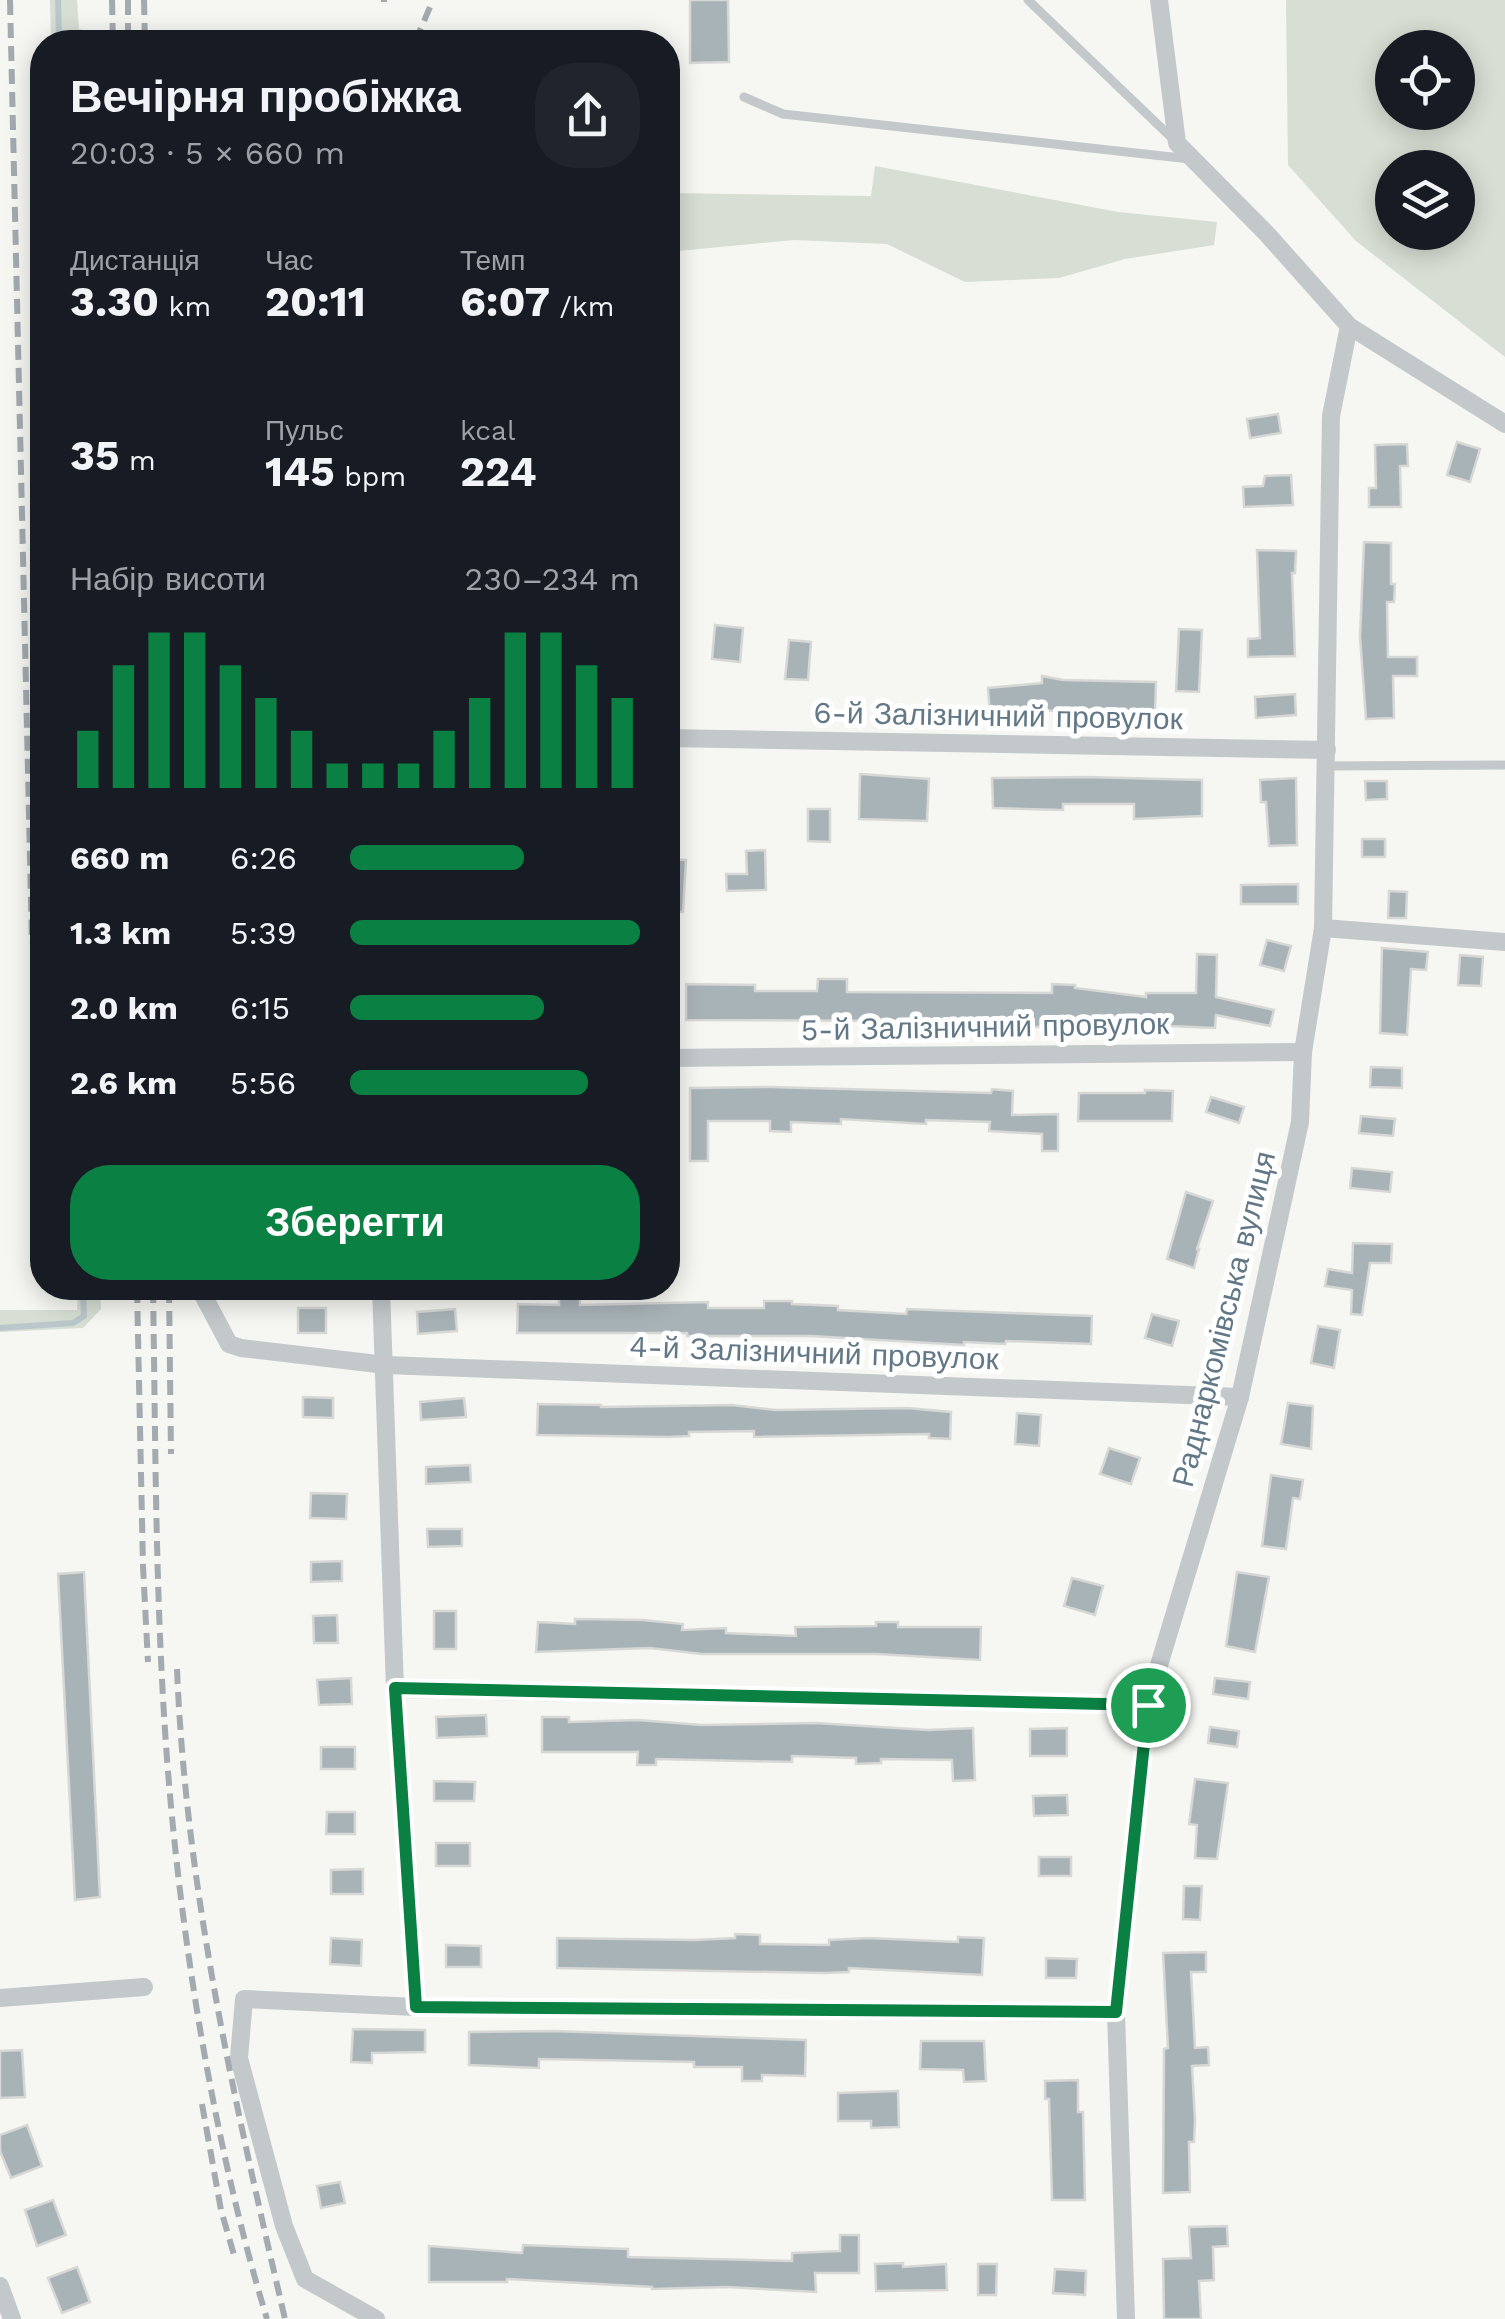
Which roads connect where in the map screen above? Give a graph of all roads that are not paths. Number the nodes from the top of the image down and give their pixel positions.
1 (1028, 0) edge
2 (1160, 0) edge
3 (744, 98) dead end
4 (1177, 143) junction
5 (1191, 160) junction
6 (1349, 326) junction
7 (1505, 424) edge
8 (680, 738) edge
9 (1327, 758) junction
10 (1505, 764) edge
11 (1323, 928) junction
12 (1505, 942) edge
13 (1303, 1052) junction
14 (680, 1058) edge
15 (205, 1300) edge
16 (383, 1300) edge
17 (386, 1365) junction
18 (1240, 1396) junction
19 (395, 1688) junction
20 (1148, 1705) junction
21 (144, 1988) dead end
22 (0, 1998) edge
23 (416, 2007) junction
24 (1116, 2012) junction
25 (0, 2286) edge
26 (12, 2319) edge
27 (376, 2319) edge
28 (1126, 2319) edge

1 - 4 lane
2 - 4 street
3 - 5 lane
4 - 5 street
5 - 6 street
6 - 7 street
6 - 9 street, Раднаркомівська вулиця
8 - 9 street, 6-й Залізничний провулок
9 - 10 lane
9 - 11 street, Раднаркомівська вулиця
11 - 12 street
11 - 13 street, Раднаркомівська вулиця
13 - 14 street, 5-й Залізничний провулок
13 - 18 street, Раднаркомівська вулиця
15 - 17 street, 4-й Залізничний провулок
16 - 17 street
17 - 18 street, 4-й Залізничний провулок
17 - 19 street
18 - 20 street, Раднаркомівська вулиця
19 - 20 street
19 - 23 street
20 - 24 street, Раднаркомівська вулиця
21 - 22 street
23 - 24 street
23 - 27 street
24 - 28 street, Раднаркомівська вулиця
25 - 26 street

